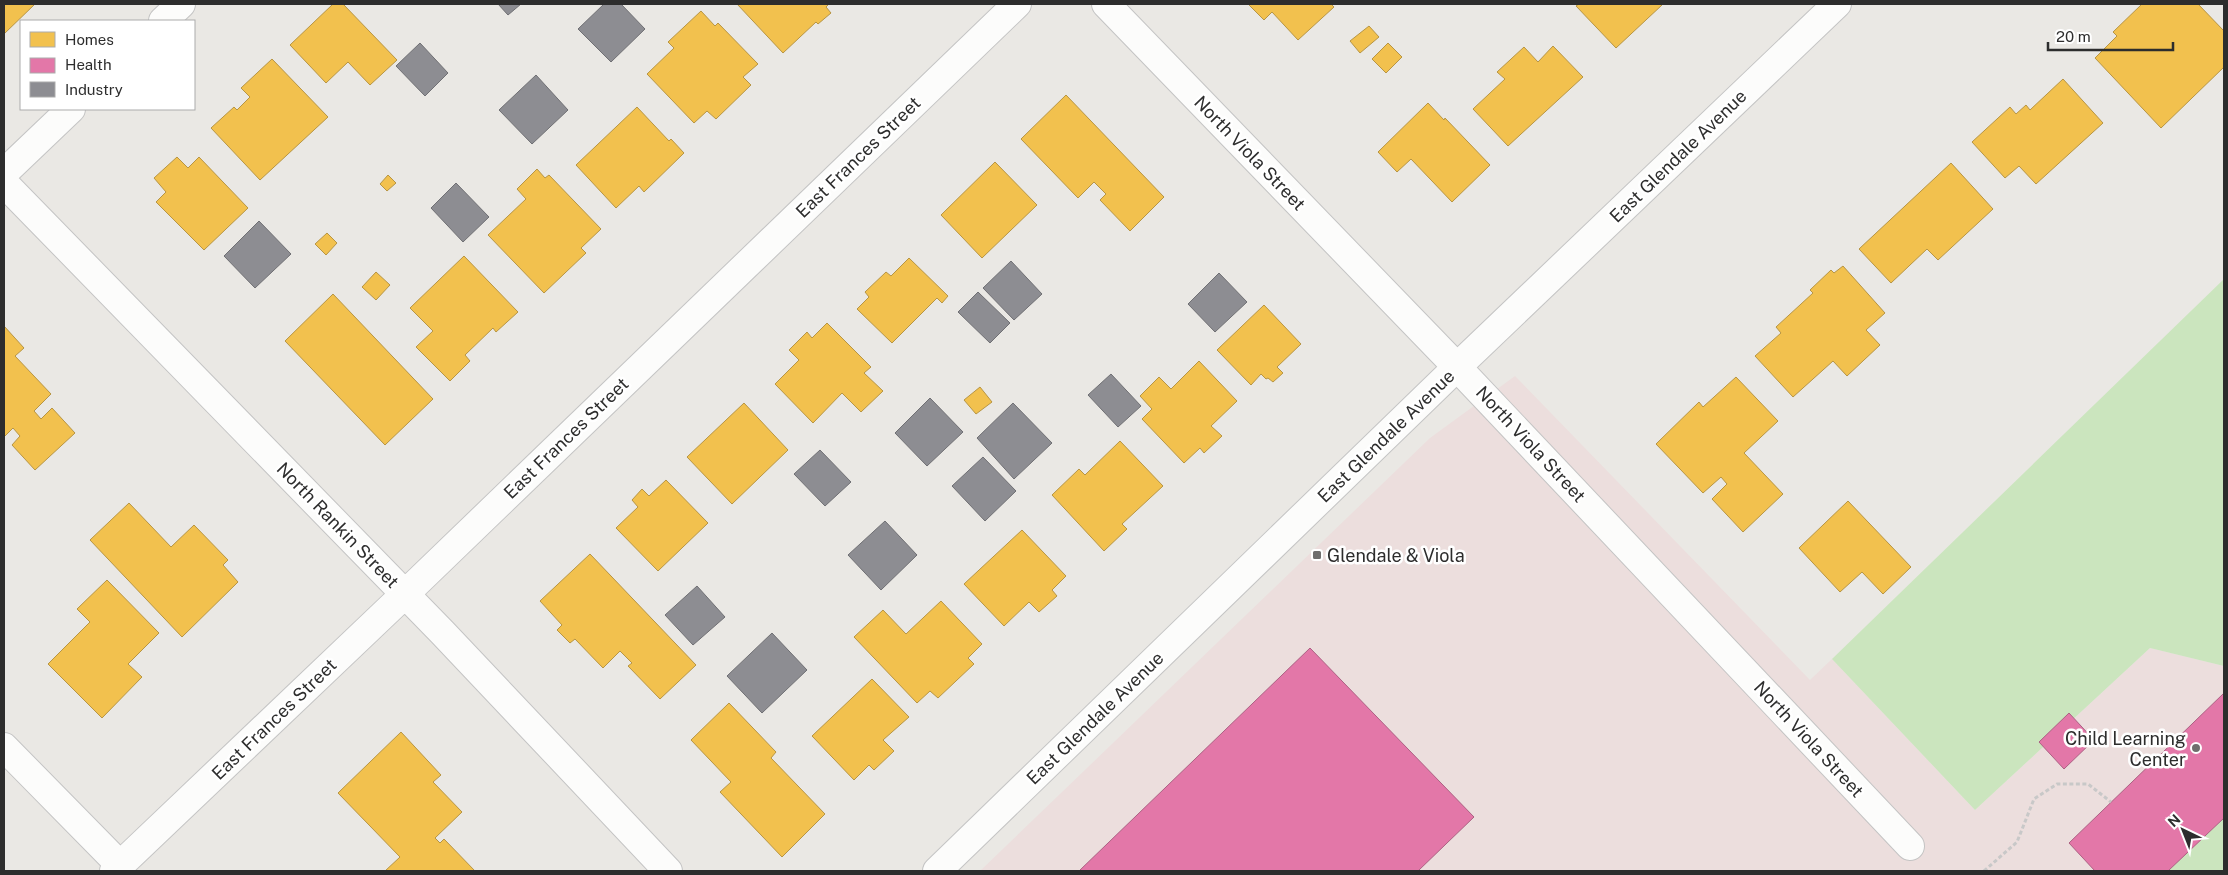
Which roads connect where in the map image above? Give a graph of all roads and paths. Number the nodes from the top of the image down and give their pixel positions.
1 (181, 4) edge
2 (1017, 4) edge
3 (1106, 4) edge
4 (1837, 4) edge
5 (164, 20) edge
6 (70, 110) edge
7 (4, 173) edge
8 (4, 183) edge
9 (1457, 367) junction
10 (405, 594) junction
11 (4, 747) edge
12 (2111, 802) dead end
13 (1910, 846) dead end
14 (117, 868) edge
15 (668, 871) edge
16 (937, 871) edge
17 (1984, 871) edge

1 - 5 street
2 - 10 street, East Frances Street
3 - 9 street, North Viola Street
4 - 9 street, East Glendale Avenue
6 - 7 street
8 - 10 street, North Rankin Street
9 - 13 street, North Viola Street
9 - 16 street, East Glendale Avenue
10 - 14 street, East Frances Street
10 - 15 street, North Rankin Street
11 - 14 street
12 - 17 path

